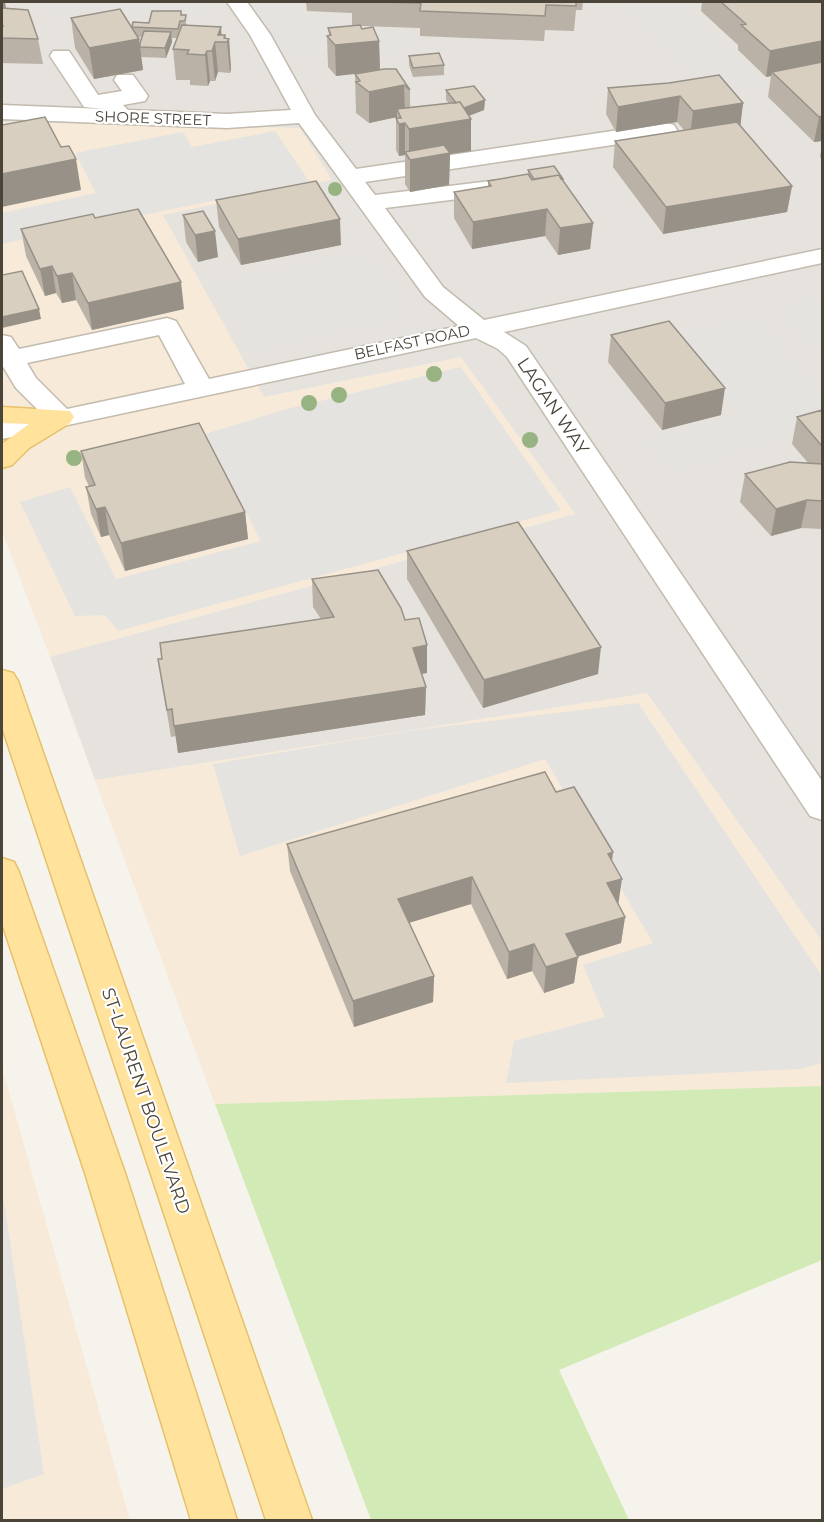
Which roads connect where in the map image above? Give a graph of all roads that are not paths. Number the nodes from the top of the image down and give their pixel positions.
1 (237, 2) edge
2 (61, 56) dead end
3 (125, 80) dead end
4 (2, 112) edge
5 (304, 116) junction
6 (122, 118) junction
7 (666, 130) dead end
8 (351, 177) junction
9 (517, 184) edge
10 (370, 203) junction
11 (822, 256) edge
12 (477, 328) junction
13 (6, 351) edge
14 (201, 388) junction
15 (2, 415) edge
16 (60, 417) junction
17 (2, 430) edge
18 (2, 459) edge
19 (2, 681) edge
20 (822, 807) edge
21 (2, 872) edge
22 (214, 1521) edge
23 (289, 1521) edge

1 - 5 street, LAGAN WAY
2 - 6 street
3 - 6 street
4 - 6 street, SHORE STREET
5 - 6 street, SHORE STREET
5 - 8 street, LAGAN WAY
7 - 8 street
8 - 10 street, LAGAN WAY
9 - 10 street
10 - 12 street, LAGAN WAY
11 - 12 street, BELFAST ROAD
12 - 14 street, BELFAST ROAD
12 - 20 street, LAGAN WAY
13 - 14 street
13 - 16 street
14 - 16 street, BELFAST ROAD
15 - 16 main road
16 - 17 street, BELFAST ROAD
16 - 18 main road
19 - 23 main road, ST-LAURENT BOULEVARD
21 - 22 main road

